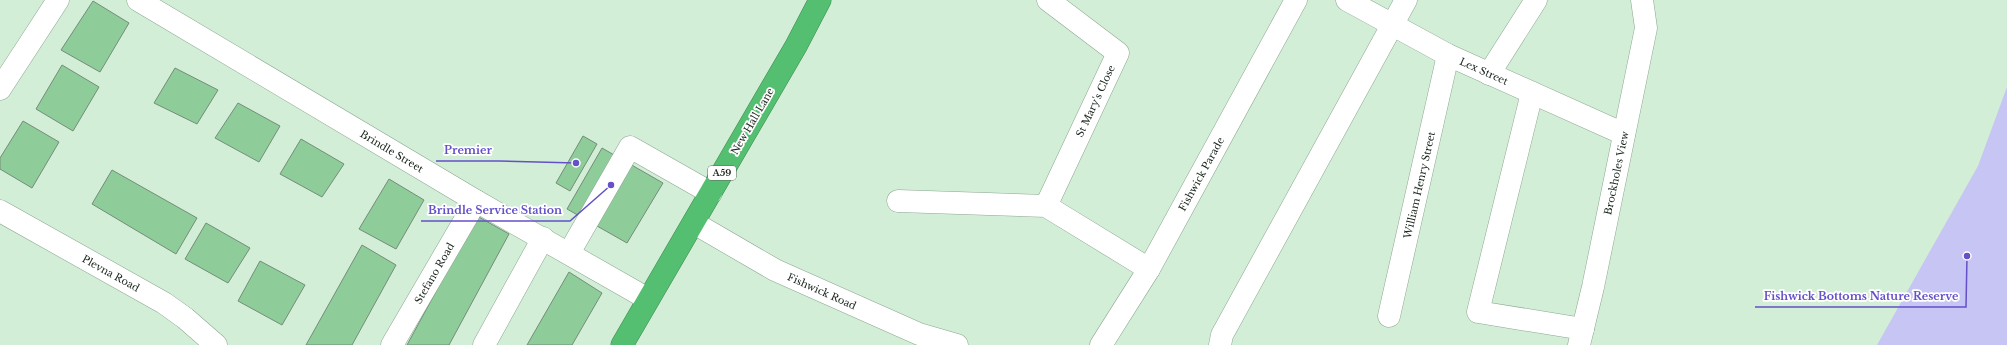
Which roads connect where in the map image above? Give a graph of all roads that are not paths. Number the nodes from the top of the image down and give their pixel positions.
1 (58, 0) edge
2 (138, 0) edge
3 (820, 0) edge
4 (1048, 0) edge
5 (1296, 0) edge
6 (1347, 0) edge
7 (1406, 0) edge
8 (1536, 0) edge
9 (1642, 0) edge
10 (1392, 24) junction
11 (1448, 55) junction
12 (1489, 74) junction
13 (0, 89) edge
14 (1532, 93) junction
15 (1624, 134) junction
16 (711, 193) junction
17 (476, 201) junction
18 (898, 201) dead end
19 (1046, 206) junction
20 (0, 211) edge
21 (694, 223) junction
22 (542, 238) junction
23 (569, 253) junction
24 (1149, 269) junction
25 (648, 299) junction
26 (1389, 316) dead end
27 (1581, 337) edge
28 (917, 339) edge
29 (216, 345) edge
30 (392, 345) edge
31 (484, 345) edge
32 (622, 345) edge
33 (957, 345) edge
34 (1101, 345) edge
35 (1220, 345) edge

1 - 13 street
2 - 17 street, Brindle Street
3 - 16 highway, New Hall Lane / A59
4 - 19 street, St Mary's Close
5 - 24 street, Fishwick Parade
6 - 10 street, Lex Street
7 - 10 street
8 - 12 street
9 - 15 street, Brockholes View
10 - 11 street, Lex Street
10 - 35 street
11 - 12 street, Lex Street
11 - 26 street, William Henry Street
12 - 14 street, Lex Street
14 - 15 street, Lex Street
14 - 27 street
15 - 27 street, Brockholes View
16 - 21 highway, New Hall Lane / A59
16 - 23 street
17 - 22 street, Brindle Street
17 - 30 street, Stefano Road
18 - 19 street
19 - 24 street
20 - 29 street, Plevna Road
21 - 25 highway, New Hall Lane / A59
21 - 28 street, Fishwick Road
22 - 23 street, Brindle Street
22 - 31 street
23 - 25 street, Brindle Street
24 - 34 street, Fishwick Parade
25 - 32 highway, New Hall Lane / A59
28 - 33 street, Fishwick Road

